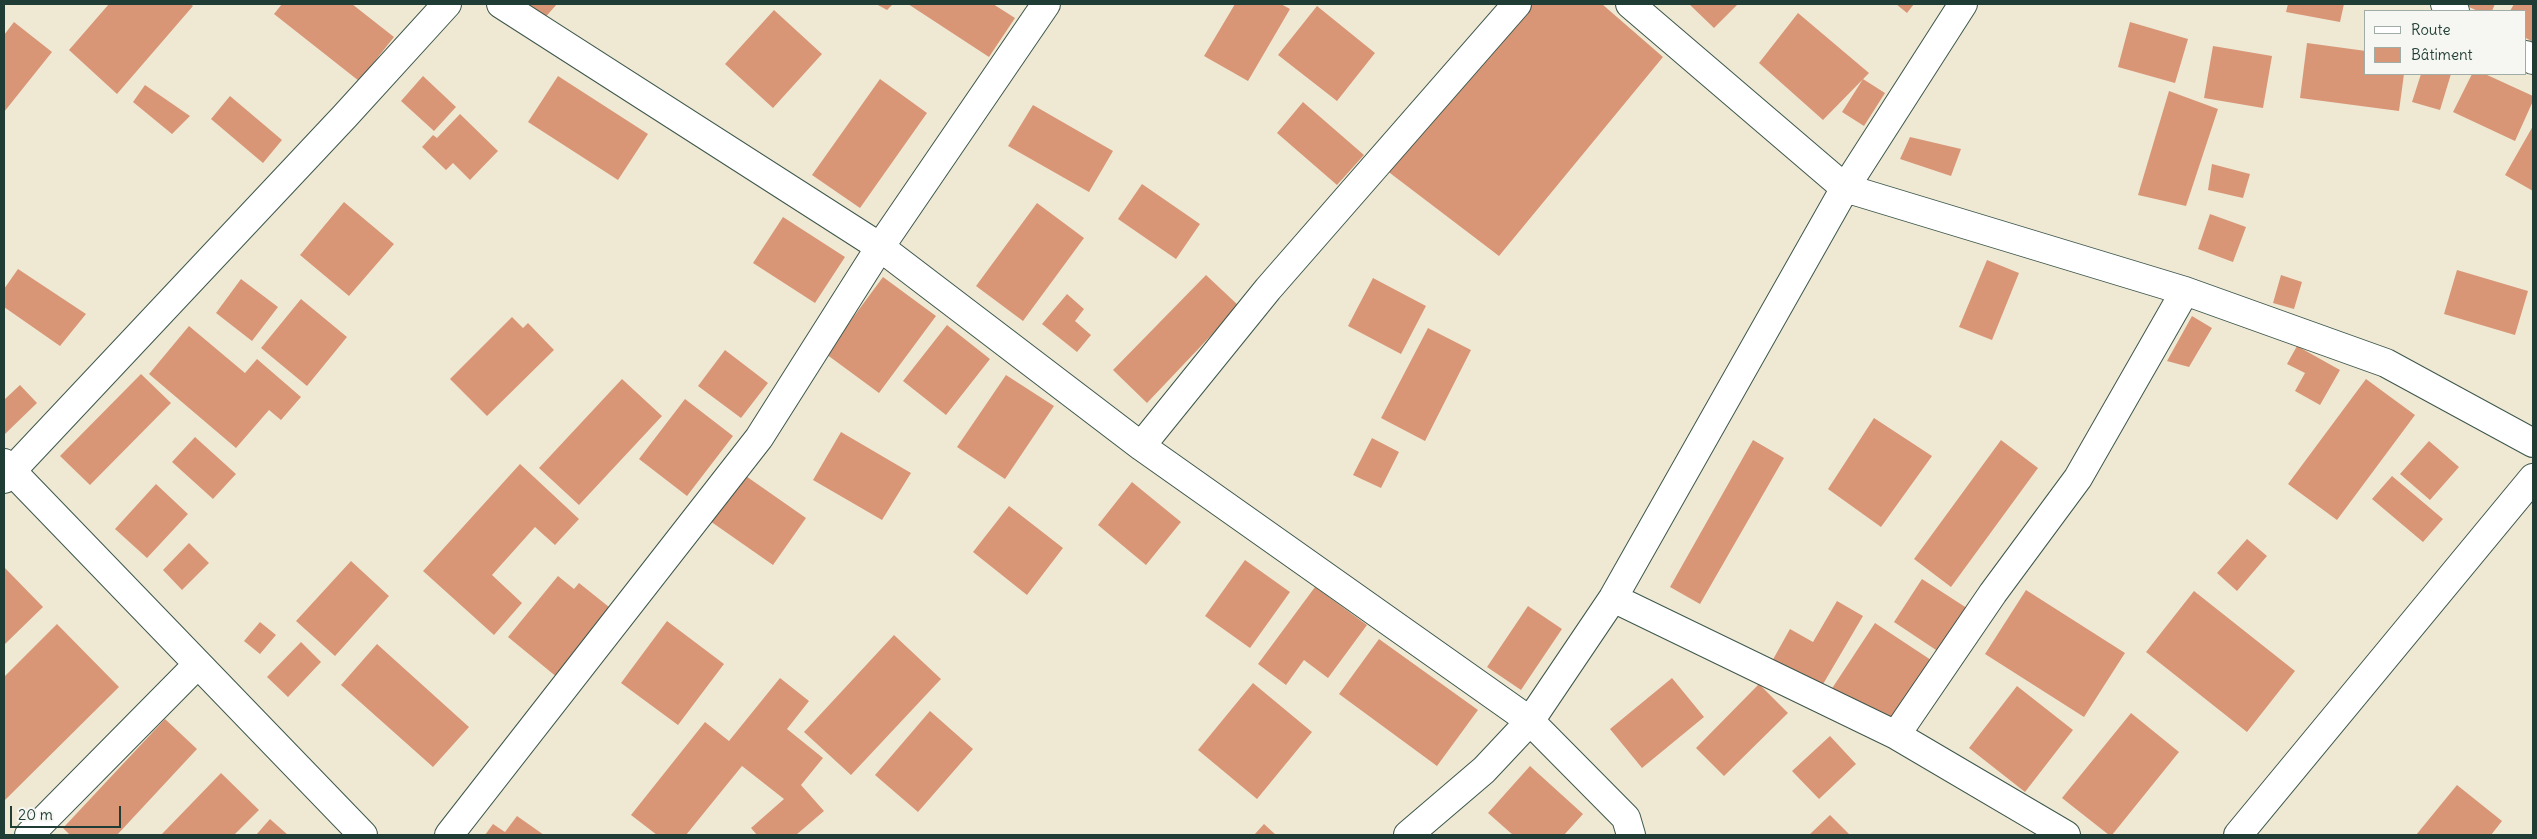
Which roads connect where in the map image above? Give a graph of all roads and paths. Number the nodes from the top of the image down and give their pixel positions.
1 (447, 4) edge
2 (501, 4) edge
3 (1046, 4) edge
4 (1517, 4) edge
5 (1630, 4) edge
6 (1963, 4) edge
7 (1845, 188) junction
8 (880, 248) junction
9 (2184, 290) junction
10 (2533, 443) edge
11 (1141, 446) junction
12 (6, 471) edge
13 (2533, 478) edge
14 (1613, 598) junction
15 (198, 664) junction
16 (1530, 722) junction
17 (1896, 735) junction
18 (29, 835) edge
19 (363, 835) edge
20 (449, 835) edge
21 (1408, 835) edge
22 (1631, 835) edge
23 (2066, 835) edge
24 (2238, 835) edge

1 - 12 street
2 - 8 street
3 - 8 street
4 - 11 street
5 - 7 street
6 - 7 street
7 - 9 street
7 - 14 street
8 - 11 street
8 - 20 street
9 - 10 street
9 - 17 street
11 - 16 street
12 - 15 street
13 - 24 street
14 - 16 street
14 - 17 street
15 - 18 street
15 - 19 street
16 - 21 street
16 - 22 street
17 - 23 street

